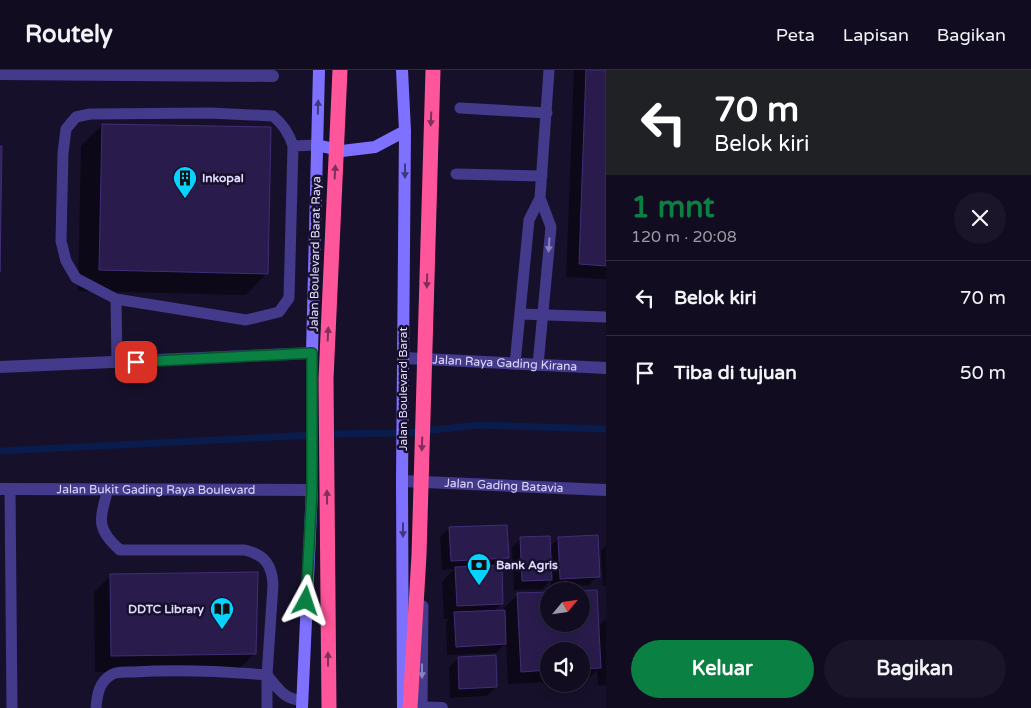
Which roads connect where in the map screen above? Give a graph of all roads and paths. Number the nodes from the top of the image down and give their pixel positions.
1 (319, 70) edge
2 (340, 70) edge
3 (402, 70) edge
4 (433, 70) edge
5 (549, 70) edge
6 (0, 74) edge
7 (273, 76) dead end
8 (460, 108) dead end
9 (547, 113) junction
10 (405, 131) junction
11 (317, 145) junction
12 (293, 146) junction
13 (456, 174) dead end
14 (542, 176) junction
15 (540, 198) junction
16 (116, 299) junction
17 (520, 314) junction
18 (543, 315) junction
19 (606, 317) edge
20 (312, 353) junction
21 (404, 358) junction
22 (117, 362) junction
23 (514, 364) junction
24 (538, 365) junction
25 (0, 366) edge
26 (606, 368) edge
27 (402, 482) junction
28 (424, 482) junction
29 (312, 484) junction
30 (5, 489) edge
31 (108, 489) junction
32 (606, 490) edge
33 (12, 666) junction
34 (0, 667) edge
35 (267, 675) junction
36 (302, 704) edge
37 (12, 708) edge
38 (96, 708) edge
39 (267, 708) edge
40 (329, 708) edge
41 (405, 708) edge
42 (422, 708) edge
43 (442, 708) edge

11 -> 1 main road, Jalan Boulevard Barat Raya
40 -> 2 highway, bridge
3 - 10 main road, Jalan Boulevard Barat
4 -> 41 highway, bridge
5 - 9 lane
6 - 7 street
8 - 9 lane
9 - 14 lane
10 - 11 main road
10 -> 21 main road, Jalan Boulevard Barat
11 - 12 lane
11 - 20 main road, Jalan Boulevard Barat Raya
12 - 16 lane
12 - 16 lane
13 - 14 lane
14 - 15 lane
15 - 17 lane
15 -> 18 lane
16 - 22 lane
17 - 18 lane
17 - 23 lane
18 - 19 lane
18 - 24 lane
20 - 22 street
20 - 29 main road, Jalan Boulevard Barat Raya
21 - 23 street, Jalan Raya Gading Kirana
21 - 27 main road, Jalan Boulevard Barat
22 - 25 street
23 - 24 street, Jalan Raya Gading Kirana
24 - 26 street, Jalan Raya Gading Kirana
27 - 28 street, Jalan Gading Batavia
27 -> 41 main road, Jalan Boulevard Barat
28 - 32 street, Jalan Gading Batavia
28 -> 42 lane
29 - 31 street, Jalan Bukit Gading Raya Boulevard
29 - 36 main road, Jalan Boulevard Barat Raya
30 - 31 street, Jalan Bukit Gading Raya Boulevard
30 - 33 lane
31 - 35 lane
33 - 34 lane
33 - 37 lane
35 - 36 lane
35 - 38 lane
35 - 39 lane
41 - 42 street
42 - 43 street

